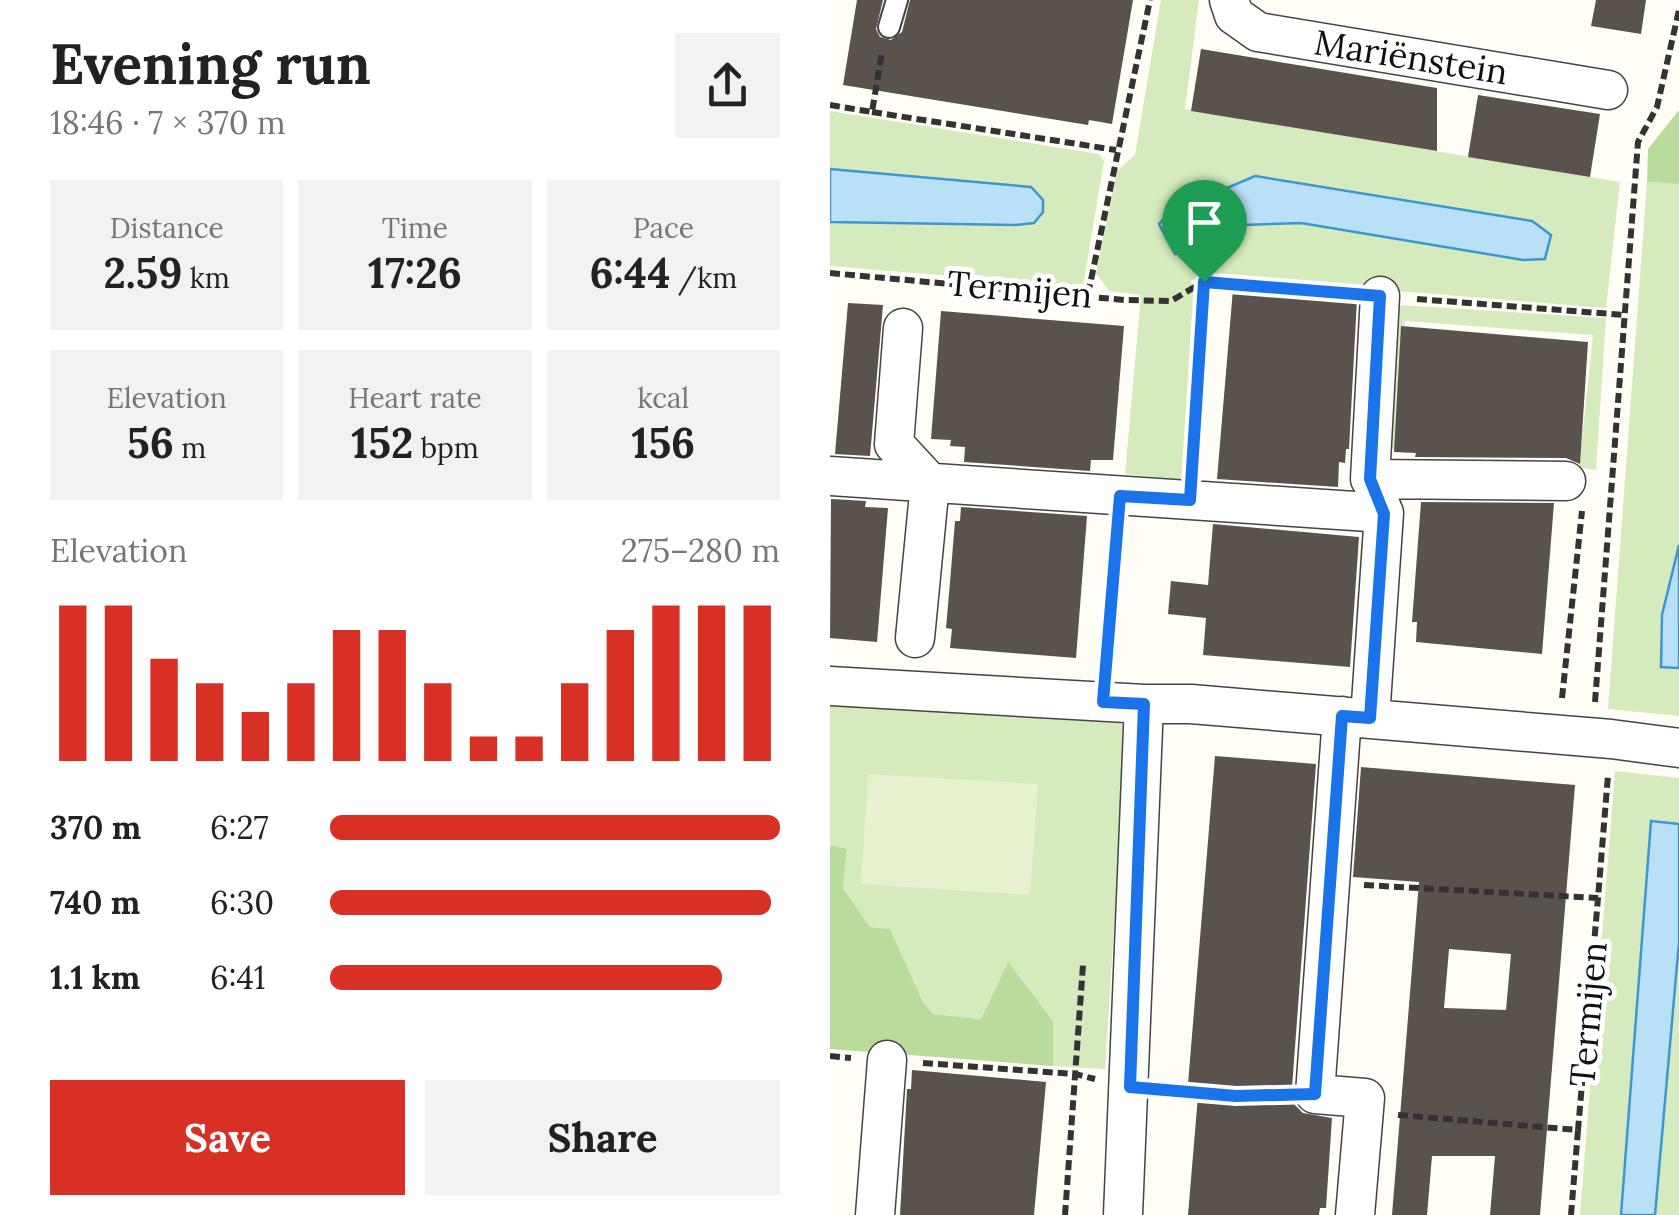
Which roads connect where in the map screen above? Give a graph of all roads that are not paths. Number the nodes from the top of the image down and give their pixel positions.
1 (898, 0) edge
2 (1230, 0) edge
3 (889, 27) road end
4 (1608, 90) dead end
5 (1380, 296) road end
6 (903, 328) dead end
7 (830, 476) edge
8 (930, 483) junction
9 (1574, 489) road end
10 (1377, 496) junction
11 (915, 638) dead end
12 (830, 686) edge
13 (1144, 704) junction
14 (1356, 717) junction
15 (1679, 748) edge
16 (887, 1060) road end
17 (875, 1215) edge
18 (1123, 1215) edge
19 (1355, 1215) edge

1 - 3 lane
2 - 4 street, Mariënstein
5 - 10 street
6 - 8 street, Termijen
7 - 8 street
8 - 10 street
8 - 11 street
9 - 10 street
10 - 14 street
12 - 13 street
13 - 14 street
13 - 18 street
14 - 15 street
14 - 19 street
16 - 17 street

